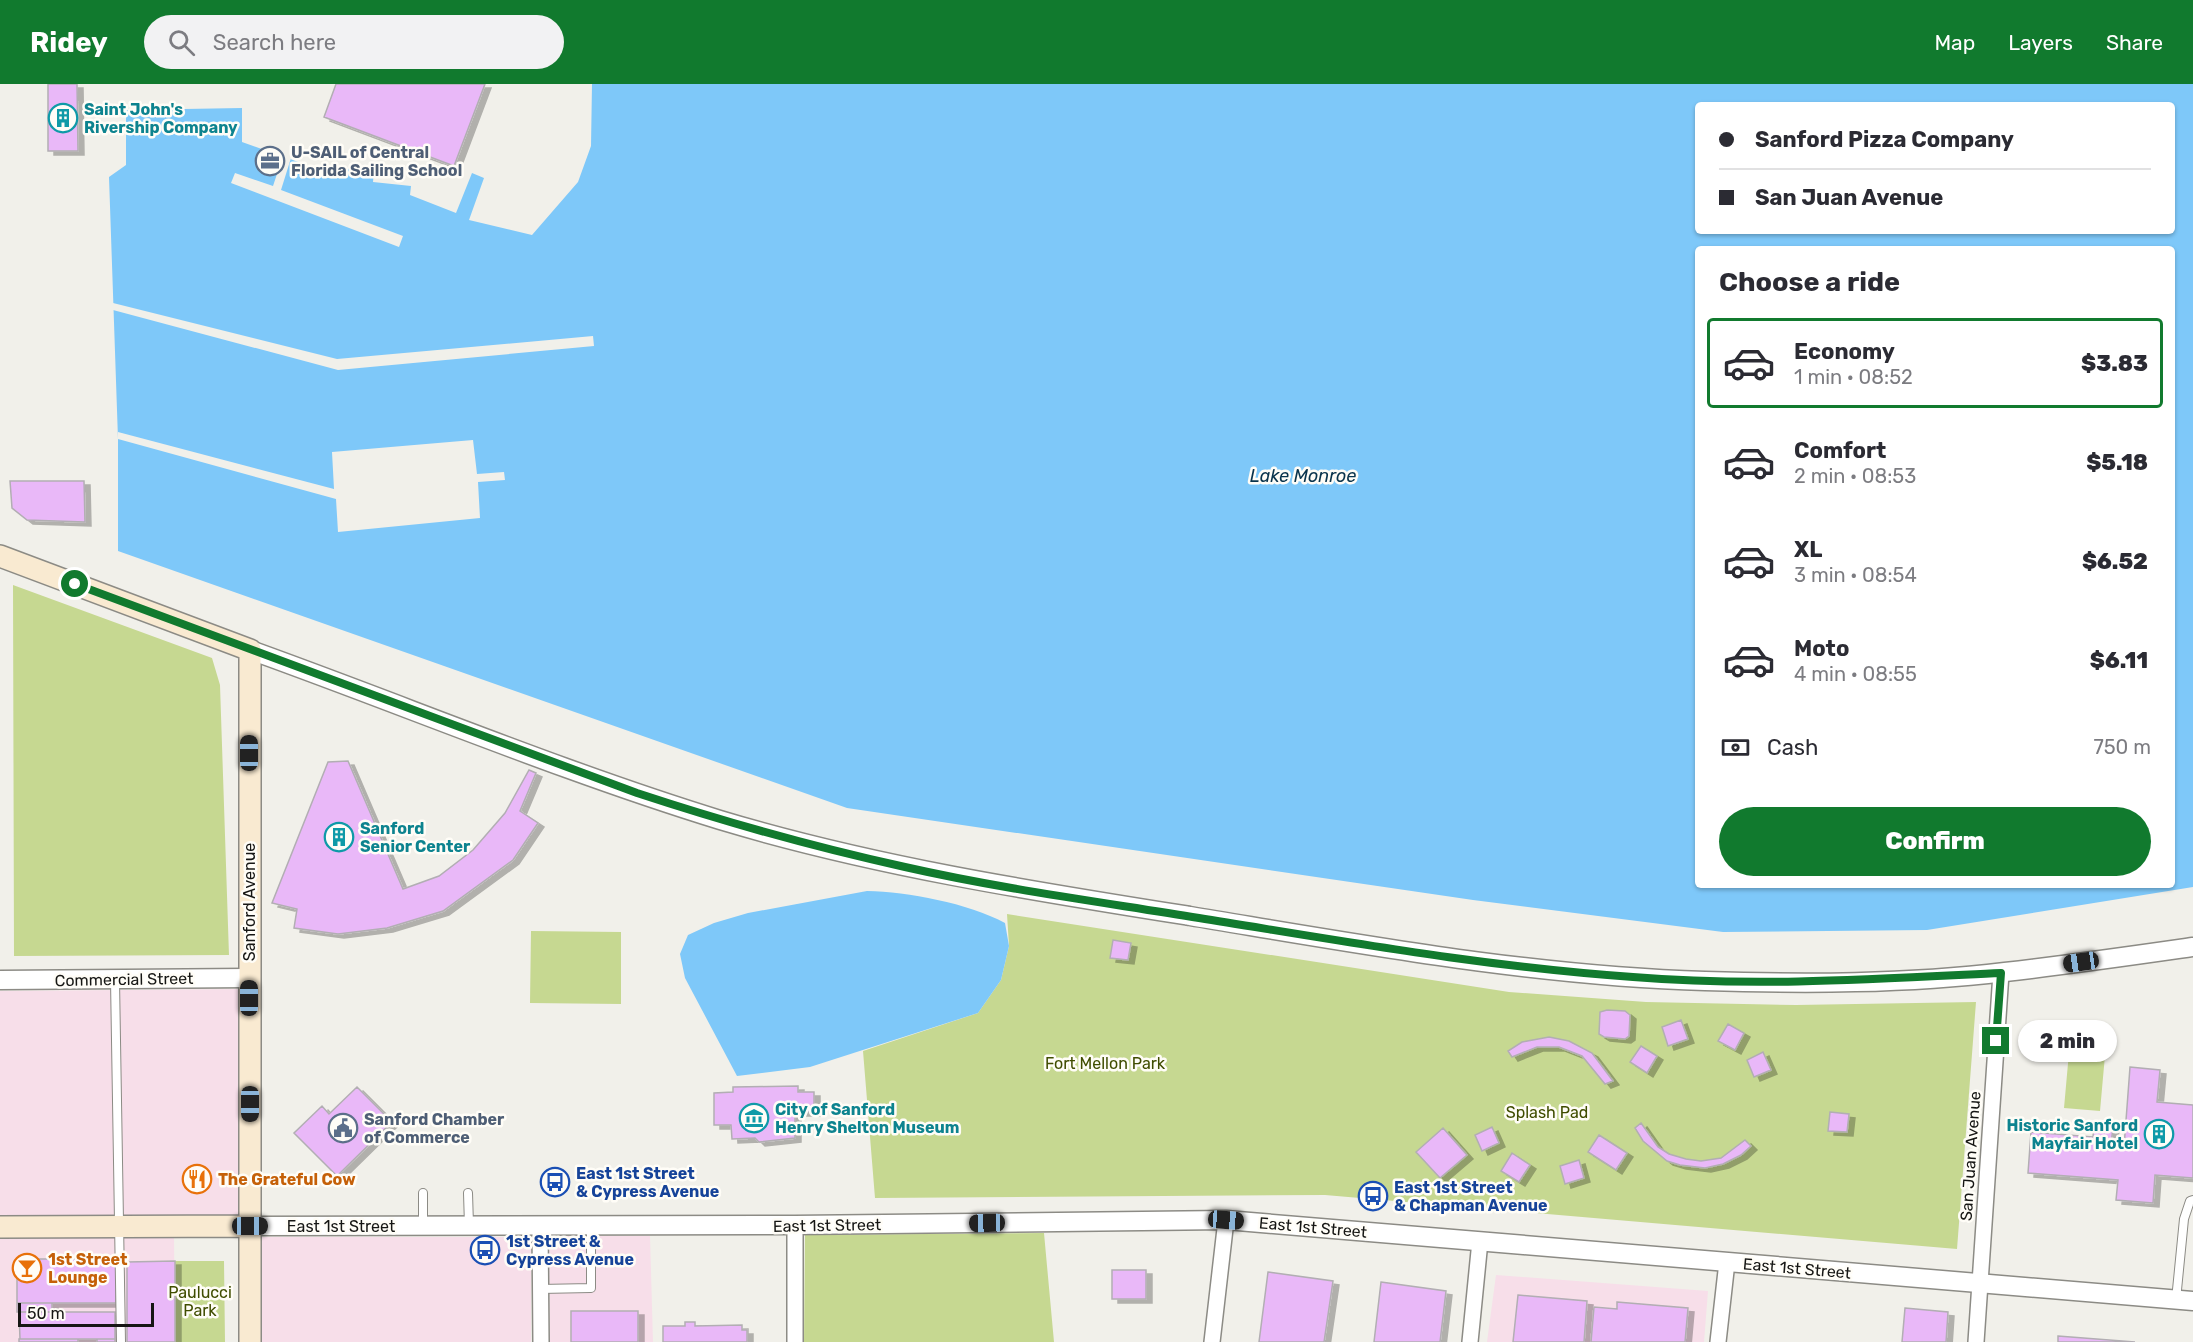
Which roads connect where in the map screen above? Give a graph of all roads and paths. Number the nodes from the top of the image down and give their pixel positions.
1 (0, 556) edge
2 (250, 650) junction
3 (2193, 947) edge
4 (2001, 973) junction
5 (249, 978) junction
6 (116, 979) junction
7 (0, 980) edge
8 (423, 1193) dead end
9 (468, 1193) dead end
10 (2193, 1200) edge
11 (1226, 1220) junction
12 (795, 1225) junction
13 (250, 1226) junction
14 (469, 1226) junction
15 (540, 1226) junction
16 (591, 1226) junction
17 (0, 1227) edge
18 (119, 1227) junction
19 (423, 1227) junction
20 (1480, 1241) junction
21 (1727, 1262) junction
22 (1980, 1283) junction
23 (540, 1288) junction
24 (2184, 1301) edge
25 (121, 1342) edge
26 (250, 1342) edge
27 (541, 1342) edge
28 (795, 1342) edge
29 (1212, 1342) edge
30 (1470, 1342) edge
31 (1718, 1342) edge
32 (1976, 1342) edge

1 - 2 main road
2 - 4 street
2 - 5 main road, Sanford Avenue
3 - 4 street
4 - 22 street, San Juan Avenue
5 - 6 street, Commercial Street
5 - 13 main road, Sanford Avenue
6 - 7 street, Commercial Street
6 - 18 lane
8 - 19 lane
9 - 14 lane
10 - 24 lane
11 - 12 street, East 1st Street
11 - 20 street, East 1st Street
11 - 29 street
12 - 16 street, East 1st Street
12 - 28 street
13 - 18 main road
13 - 19 street, East 1st Street
13 - 26 main road, Sanford Avenue
14 - 15 street, East 1st Street
14 - 19 street, East 1st Street
15 - 16 street, East 1st Street
15 - 23 street
16 - 23 lane
17 - 18 main road
18 - 25 lane
20 - 21 street, East 1st Street
20 - 30 street
21 - 22 street, East 1st Street
21 - 31 street
22 - 24 street, East 1st Street
22 - 32 street, San Juan Avenue
23 - 27 street

